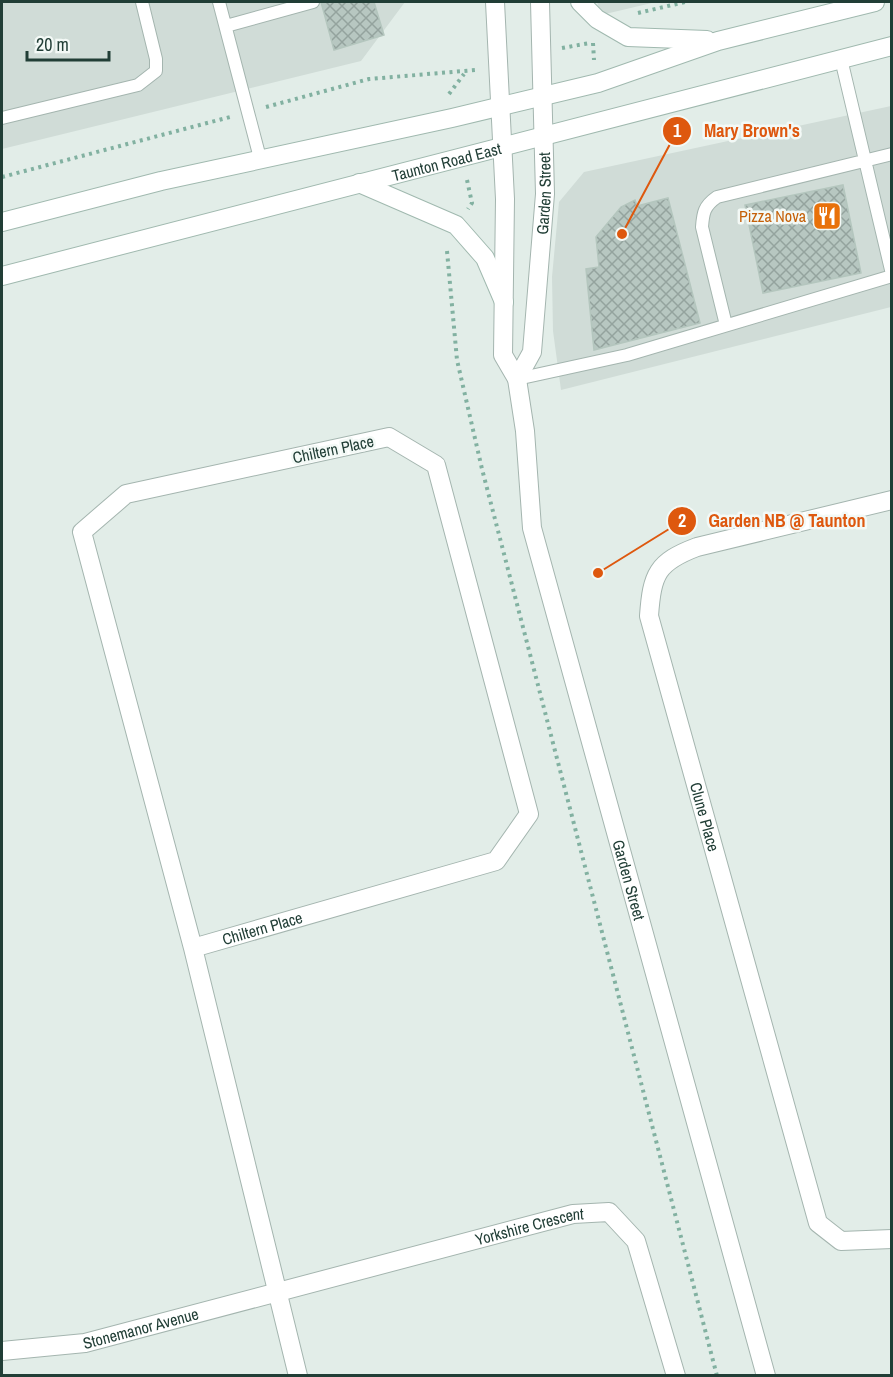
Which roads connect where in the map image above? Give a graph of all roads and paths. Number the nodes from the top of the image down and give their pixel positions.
1 (142, 2) edge
2 (219, 2) edge
3 (313, 2) edge
4 (495, 2) edge
5 (540, 2) edge
6 (580, 2) edge
7 (685, 2) edge
8 (875, 2) edge
9 (632, 14) dead end
10 (226, 26) junction
11 (718, 40) junction
12 (593, 42) dead end
13 (574, 45) dead end
14 (891, 46) edge
15 (841, 59) junction
16 (471, 71) dead end
17 (465, 73) junction
18 (447, 96) dead end
19 (543, 96) junction
20 (276, 105) dead end
21 (498, 106) junction
22 (234, 116) dead end
23 (2, 118) edge
24 (546, 137) junction
25 (503, 147) junction
26 (891, 154) edge
27 (260, 158) junction
28 (865, 160) junction
29 (2, 177) edge
30 (358, 183) junction
31 (468, 184) dead end
32 (464, 213) dead end
33 (2, 222) edge
34 (447, 246) dead end
35 (891, 275) edge
36 (2, 276) edge
37 (504, 302) junction
38 (726, 325) junction
39 (517, 379) junction
40 (891, 500) edge
41 (193, 948) junction
42 (891, 1239) edge
43 (278, 1292) junction
44 (2, 1351) edge
45 (298, 1376) edge
46 (675, 1376) edge
47 (717, 1376) edge
48 (766, 1376) edge

1 - 23 lane
2 - 10 lane
3 - 10 lane
4 - 21 street, Garden Street
5 - 19 street, Garden Street
6 - 11 street
7 - 9 path
8 - 11 street
10 - 27 lane
11 - 19 street
12 - 13 path
14 - 15 street, Taunton Road East
15 - 24 street, Taunton Road East
15 - 28 lane
16 - 17 path
17 - 18 path
17 - 20 path
19 - 21 street
19 - 24 street, Garden Street
21 - 25 street, Garden Street
21 - 27 street
22 - 29 path
24 - 25 street, Taunton Road East
24 - 39 street, Garden Street
25 - 30 street, Taunton Road East
25 - 37 street, Garden Street
26 - 28 lane
27 - 33 street
28 - 35 lane
28 - 38 lane
30 - 36 street, Taunton Road East
30 - 37 street
31 - 32 path
34 - 47 path
35 - 38 lane
37 - 39 street, Garden Street
38 - 39 lane
39 - 48 street, Garden Street
40 - 42 street, Clune Place
41 - 41 street, Chiltern Place
41 - 43 street, Chiltern Place
43 - 44 street, Stonemanor Avenue
43 - 45 street, Chiltern Place
43 - 46 street, Yorkshire Crescent

